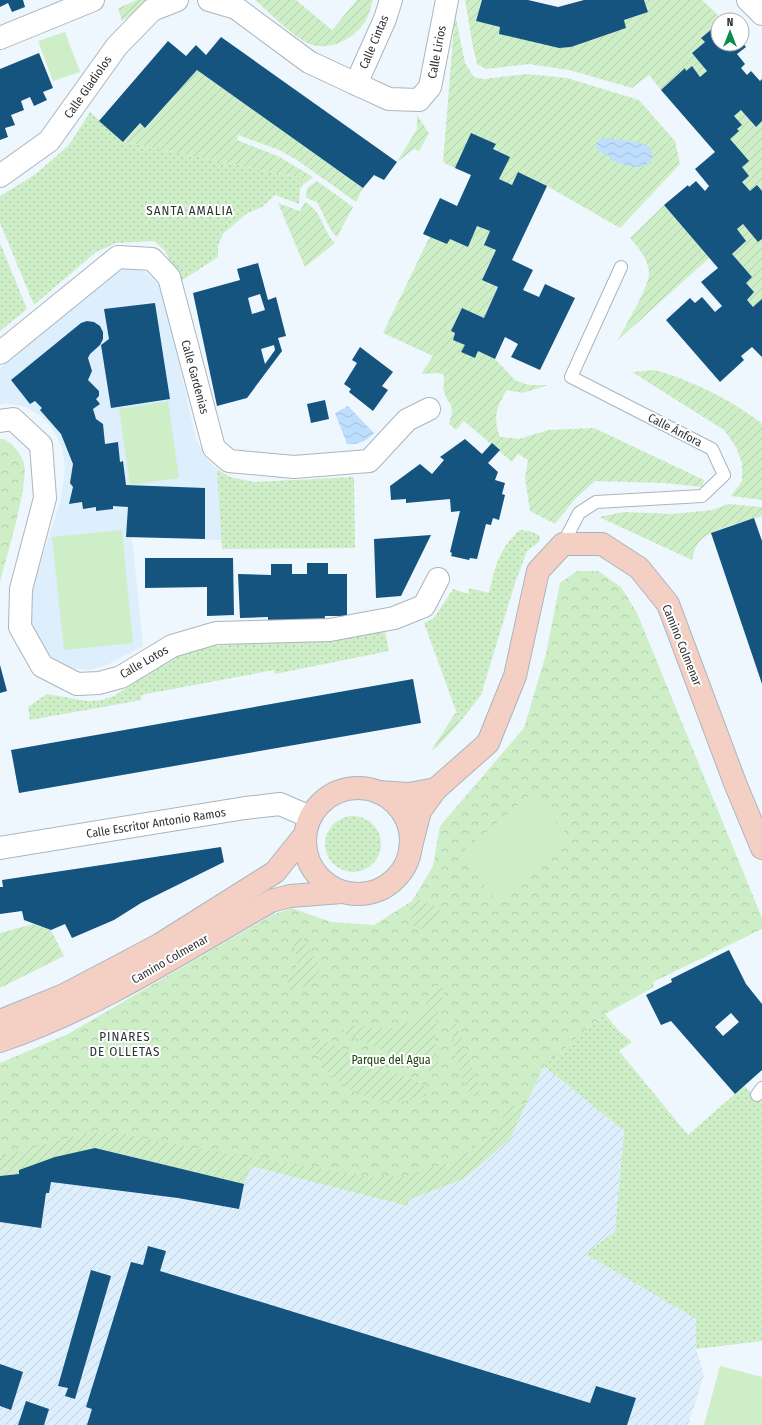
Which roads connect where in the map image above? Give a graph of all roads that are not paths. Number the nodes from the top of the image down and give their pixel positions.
1 (93, 0) edge
2 (177, 0) edge
3 (209, 0) edge
4 (391, 0) edge
5 (447, 0) edge
6 (748, 0) edge
7 (762, 14) edge
8 (0, 38) edge
9 (356, 84) junction
10 (0, 176) edge
11 (621, 267) dead end
12 (0, 353) edge
13 (429, 409) dead end
14 (0, 421) edge
15 (563, 544) junction
16 (438, 579) dead end
17 (367, 789) junction
18 (436, 789) junction
19 (307, 827) junction
20 (0, 848) edge
21 (762, 848) edge
22 (410, 850) junction
23 (342, 892) junction
24 (0, 1021) edge
25 (0, 1041) edge

1 - 8 street
2 - 10 street, Calle Gladiolos
3 - 9 street
4 - 9 street, Calle Cintas
5 - 9 street, Calle Lirios
6 - 7 street
11 - 15 lane, Calle Ánfora
12 - 13 street, Calle Gardenias
14 - 16 street, Calle Lotos
15 - 18 main road
15 - 21 main road, Camino Colmenar
17 - 18 main road
17 - 19 main road
17 - 22 main road
18 - 22 main road
19 - 20 street, Calle Escritor Antonio Ramos
19 - 23 main road
19 - 24 main road, Camino Colmenar
22 - 23 main road
23 - 25 main road, Camino Colmenar

